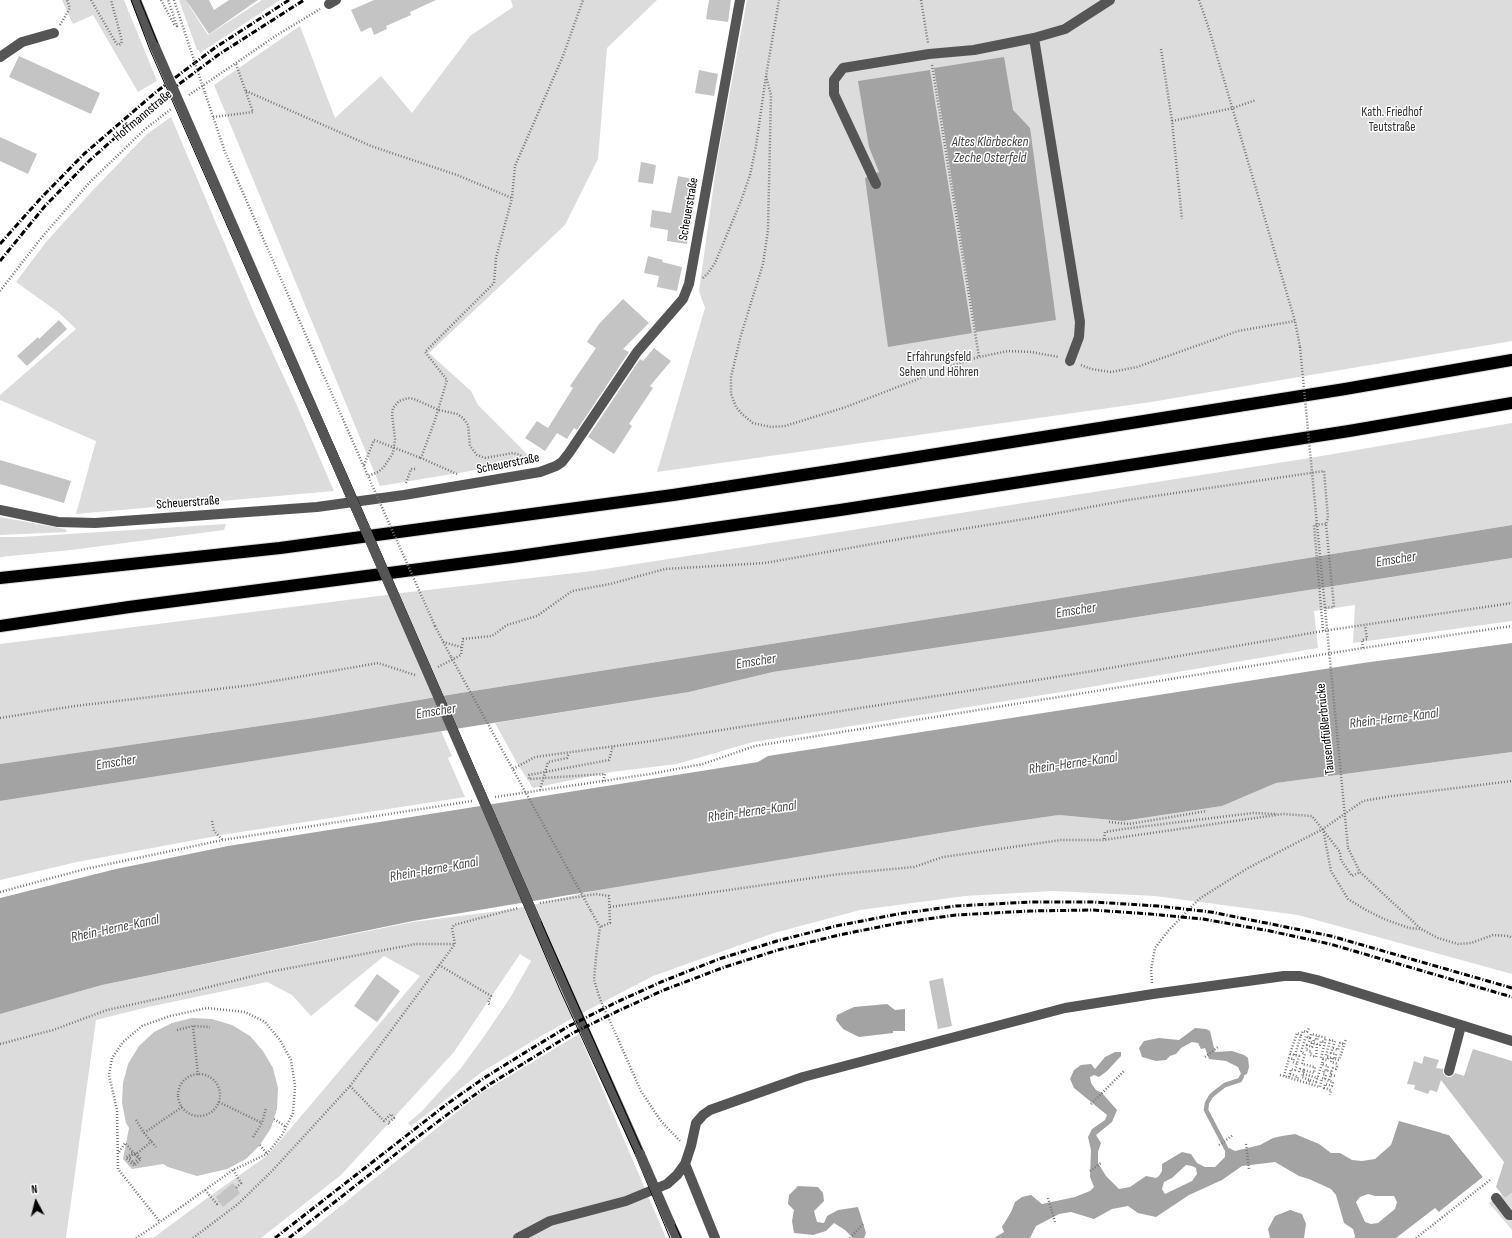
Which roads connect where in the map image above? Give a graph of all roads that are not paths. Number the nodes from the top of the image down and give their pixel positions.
1 (136, 0) edge
2 (740, 0) edge
3 (1110, 0) edge
4 (54, 33) road end
5 (1034, 38) junction
6 (0, 57) edge
7 (876, 184) dead end
8 (1512, 360) edge
9 (1070, 361) road end
10 (1512, 403) edge
11 (0, 510) edge
12 (0, 578) edge
13 (0, 626) edge
14 (1461, 1026) junction
15 (1512, 1041) edge
16 (1448, 1071) dead end
17 (685, 1164) junction
18 (1496, 1198) dead end
19 (1512, 1215) edge
20 (518, 1238) edge
21 (677, 1238) edge
22 (715, 1238) edge

1 - 21 street, bridge
2 - 11 street, Scheuerstraße
3 - 5 street
4 - 6 street
5 - 7 street
5 - 9 street
8 - 12 highway
10 - 13 highway
14 - 15 street
14 - 16 street
14 - 17 street
17 - 20 street
17 - 22 street
18 - 19 street

